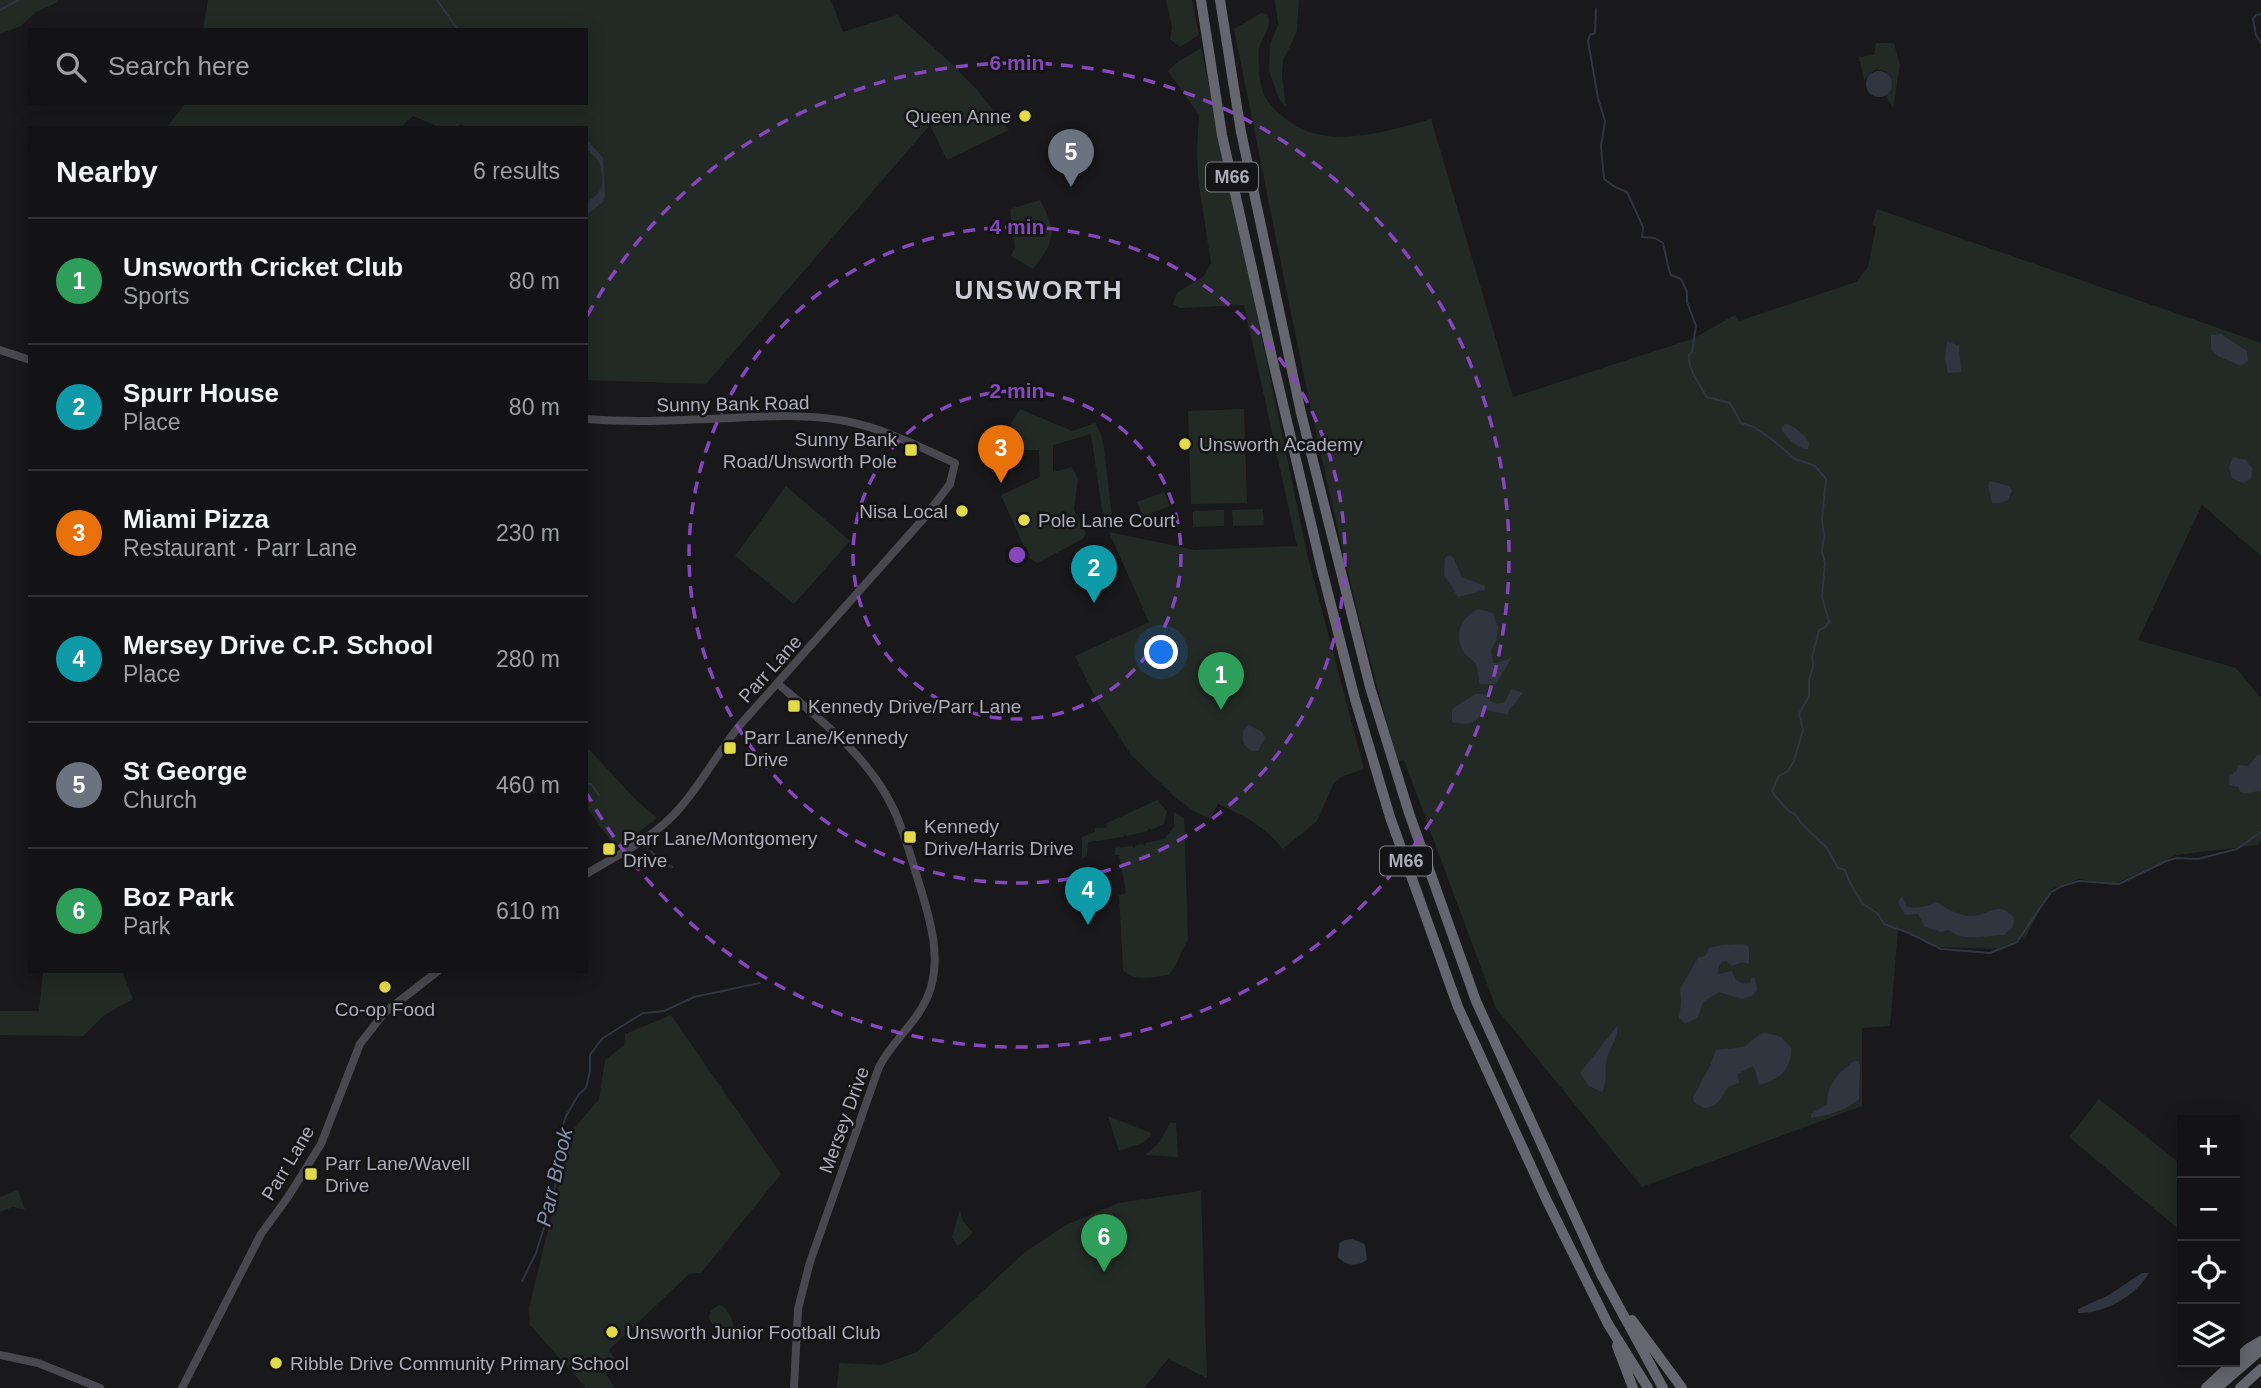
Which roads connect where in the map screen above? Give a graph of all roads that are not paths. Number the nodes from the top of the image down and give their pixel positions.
1 (1201, 0) edge
2 (1220, 0) edge
3 (0, 350) edge
4 (28, 359) edge
5 (588, 419) edge
6 (955, 464) joint
7 (778, 684) junction
8 (588, 873) edge
9 (435, 973) edge
10 (1601, 1274) junction
11 (1608, 1324) junction
12 (2261, 1340) edge
13 (2261, 1350) edge
14 (0, 1354) edge
15 (2261, 1369) edge
16 (2241, 1387) edge
17 (100, 1388) edge
18 (182, 1388) edge
19 (794, 1388) edge
20 (1633, 1388) edge
21 (1648, 1388) edge
22 (1663, 1388) edge
23 (1682, 1388) edge
24 (2206, 1388) edge
25 (2217, 1388) edge

1 - 11 highway, M66
2 - 10 highway, M66
3 - 4 street
5 - 6 street, Sunny Bank Road
6 - 7 street, Parr Lane
7 - 8 street, Parr Lane
7 - 19 street, Mersey Drive
9 - 18 street, Parr Lane
10 - 22 highway, M66
10 - 23 highway
11 - 20 highway, M66
11 - 21 highway, M66
12 - 24 highway
13 - 25 highway
14 - 17 street
15 - 16 highway

